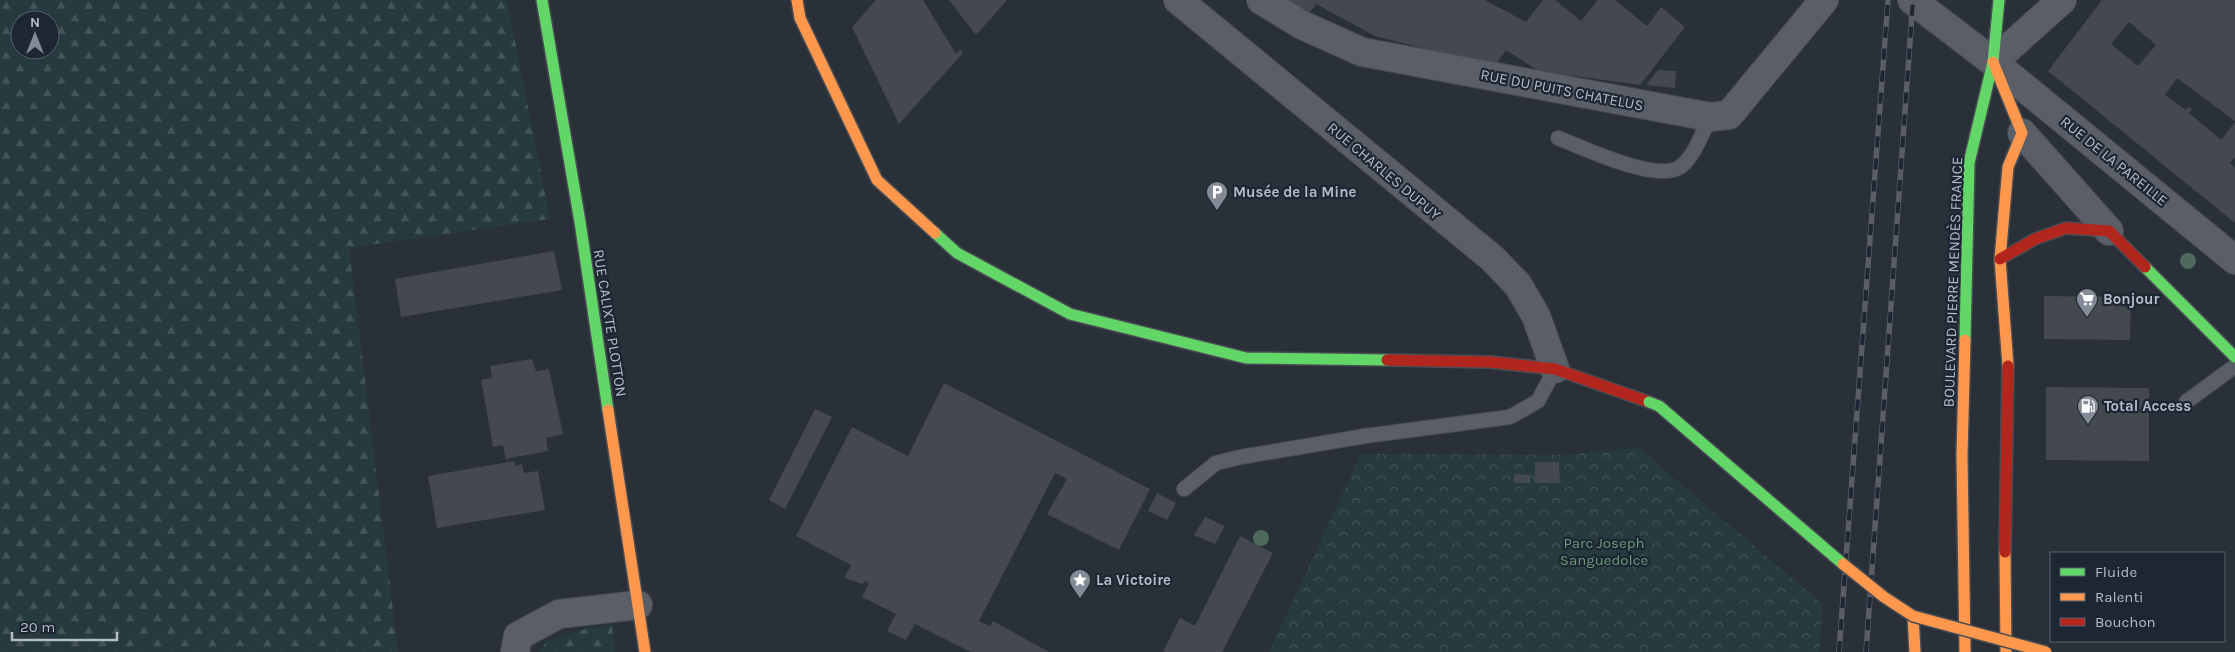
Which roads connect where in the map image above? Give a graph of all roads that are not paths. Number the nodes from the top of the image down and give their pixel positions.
1 (542, 0) edge
2 (797, 0) edge
3 (1178, 0) edge
4 (1261, 0) edge
5 (1824, 0) edge
6 (1912, 0) edge
7 (1999, 0) edge
8 (2062, 0) edge
9 (1993, 62) junction
10 (1710, 117) junction
11 (2022, 133) junction
12 (1558, 138) dead end
13 (2109, 231) junction
14 (2000, 259) junction
15 (2235, 260) edge
16 (2235, 357) edge
17 (2235, 366) edge
18 (1555, 368) junction
19 (2186, 402) dead end
20 (1184, 489) dead end
21 (638, 605) junction
22 (1913, 616) junction
23 (515, 652) edge
24 (645, 652) edge
25 (1915, 652) edge
26 (1965, 652) edge
27 (2006, 652) edge
28 (2047, 652) edge

1 - 21 main road, RUE CALIXTE PLOTTON
2 - 18 main road
3 - 18 street, RUE CHARLES DUPUY
4 - 10 street, RUE DU PUITS CHATELUS
5 - 10 street, RUE DU PUITS CHATELUS
6 - 9 street, RUE DE LA PAREILLE
7 - 9 main road, BOULEVARD PIERRE MENDÈS FRANCE
8 - 9 street
9 - 11 main road
9 - 15 street, RUE DE LA PAREILLE
9 - 26 main road, BOULEVARD PIERRE MENDÈS FRANCE
10 - 12 lane
11 - 13 street
11 - 14 main road
13 - 14 main road
13 - 16 main road
14 - 27 main road
17 - 19 lane
18 - 20 lane
18 - 22 main road, bridge
21 - 23 street
21 - 24 main road, RUE CALIXTE PLOTTON
22 - 25 main road
22 - 28 main road, bridge

